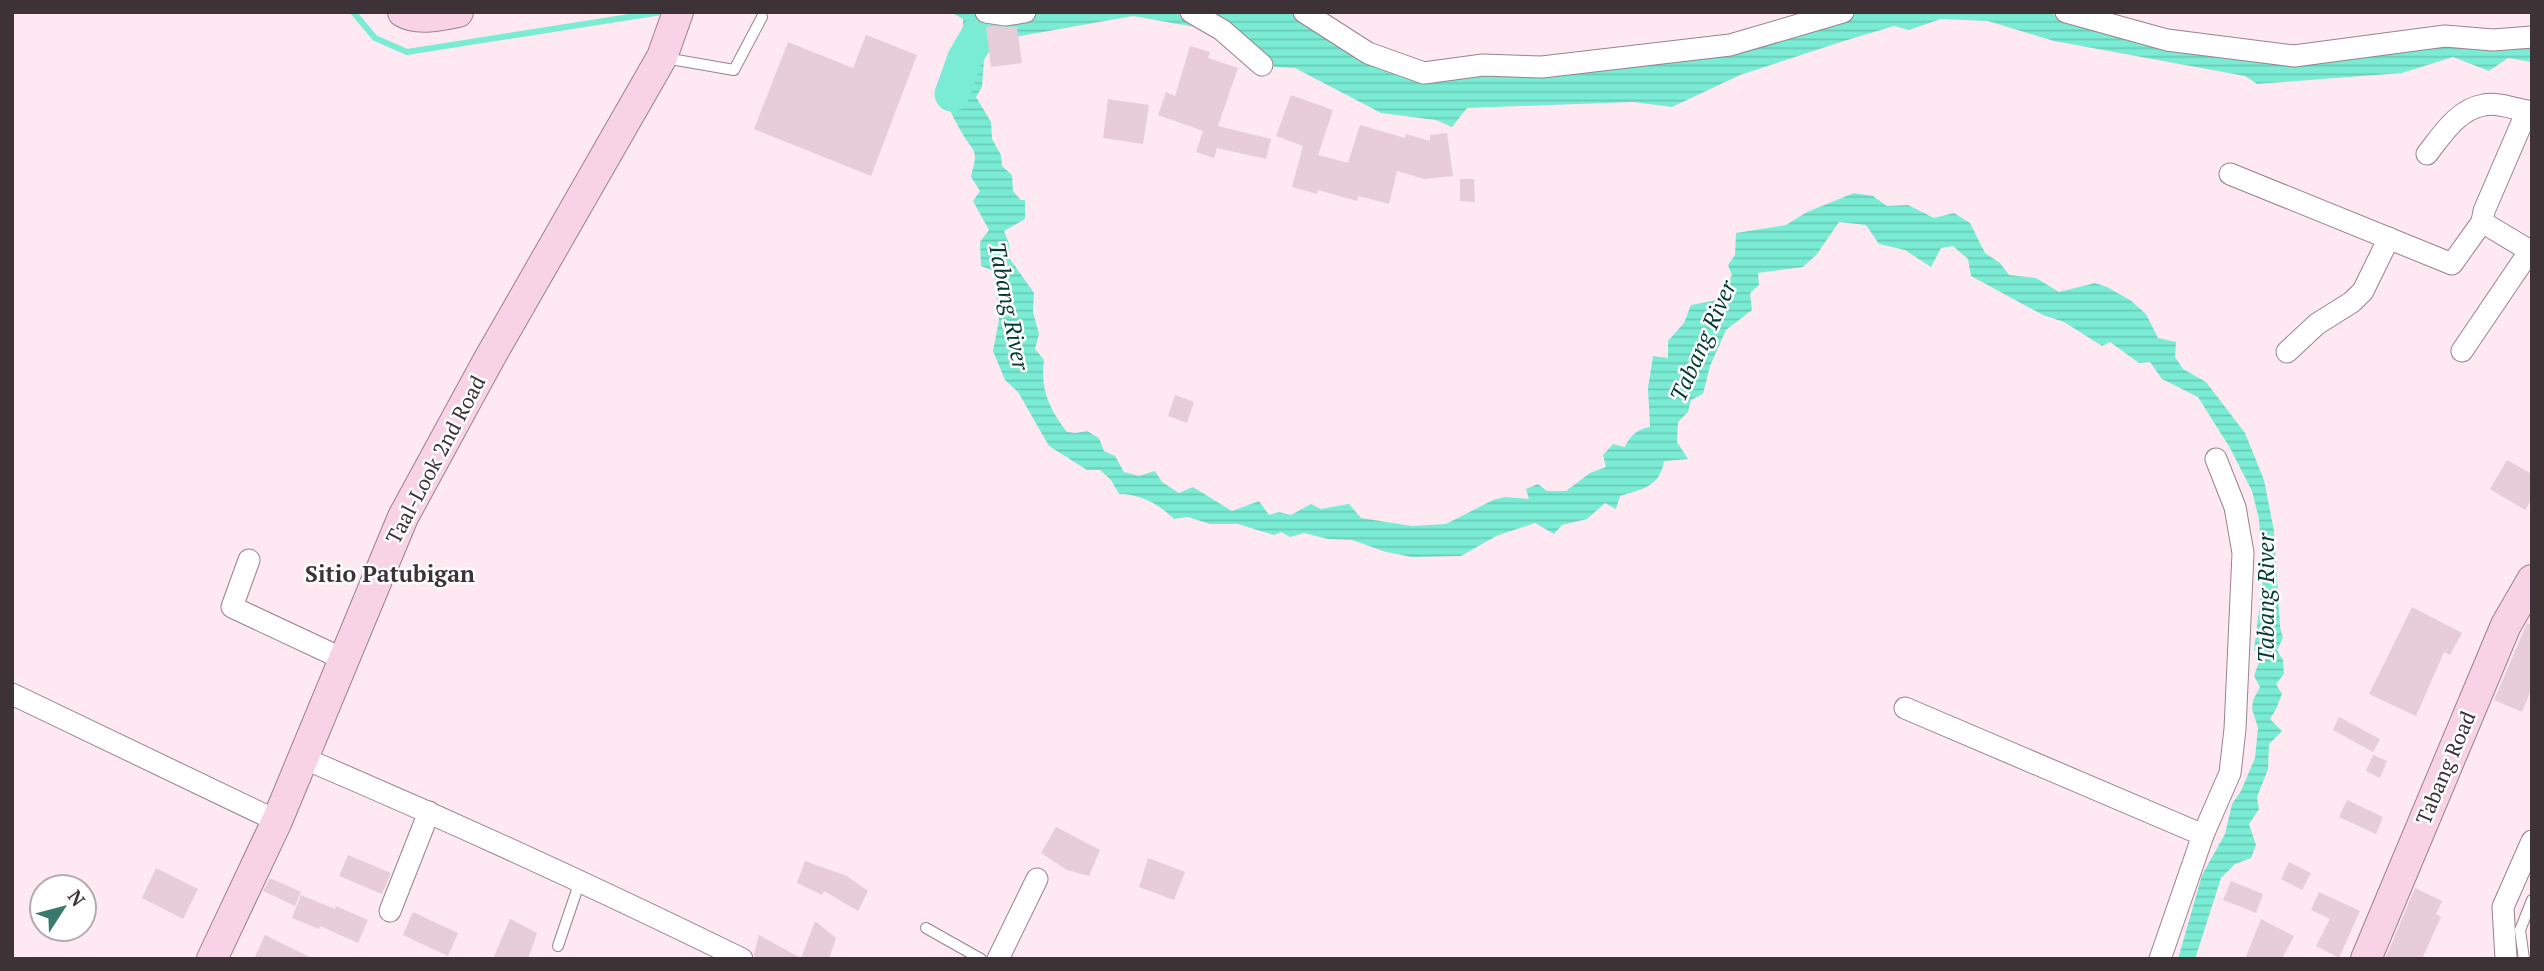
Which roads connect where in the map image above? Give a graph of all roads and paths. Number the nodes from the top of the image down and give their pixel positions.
1 (403, 12) edge
2 (458, 12) edge
3 (1191, 12) edge
4 (1304, 12) edge
5 (1843, 12) edge
6 (2066, 12) edge
7 (677, 14) edge
8 (762, 17) dead end
9 (2532, 37) edge
10 (662, 57) junction
11 (1262, 65) dead end
12 (2530, 112) edge
13 (2427, 154) dead end
14 (2230, 174) dead end
15 (2482, 222) junction
16 (2389, 238) junction
17 (2531, 252) edge
18 (2462, 351) dead end
19 (2287, 352) dead end
20 (2216, 459) dead end
21 (249, 560) dead end
22 (2532, 580) edge
23 (343, 659) junction
24 (12, 694) edge
25 (1905, 708) dead end
26 (303, 758) junction
27 (429, 812) junction
28 (277, 821) junction
29 (2203, 835) junction
30 (2532, 841) edge
31 (1037, 879) dead end
32 (580, 881) junction
33 (2532, 900) edge
34 (390, 911) dead end
35 (926, 928) dead end
36 (558, 946) dead end
37 (212, 959) edge
38 (742, 959) edge
39 (981, 959) edge
40 (998, 959) edge
41 (2160, 959) edge
42 (2366, 959) edge
43 (2506, 959) edge
44 (2524, 959) edge

1 - 2 street
3 - 11 street
4 - 5 street
6 - 9 street
7 - 10 street, Taal-Look 2nd Road
8 - 10 lane
10 - 23 street, Taal-Look 2nd Road
12 - 13 street
12 - 15 street
14 - 16 street
15 - 16 street
15 - 17 street
16 - 19 street
17 - 18 street
20 - 29 street
21 - 23 street
22 - 42 street, Tabang Road
23 - 26 street, Taal-Look 2nd Road
24 - 28 street
25 - 29 street
26 - 27 street
26 - 28 street, Taal-Look 2nd Road
27 - 32 street
27 - 34 street
28 - 37 street, Taal-Look 2nd Road
29 - 41 street
30 - 43 street
31 - 40 street
32 - 36 lane
32 - 38 street
33 - 44 lane
35 - 39 lane

